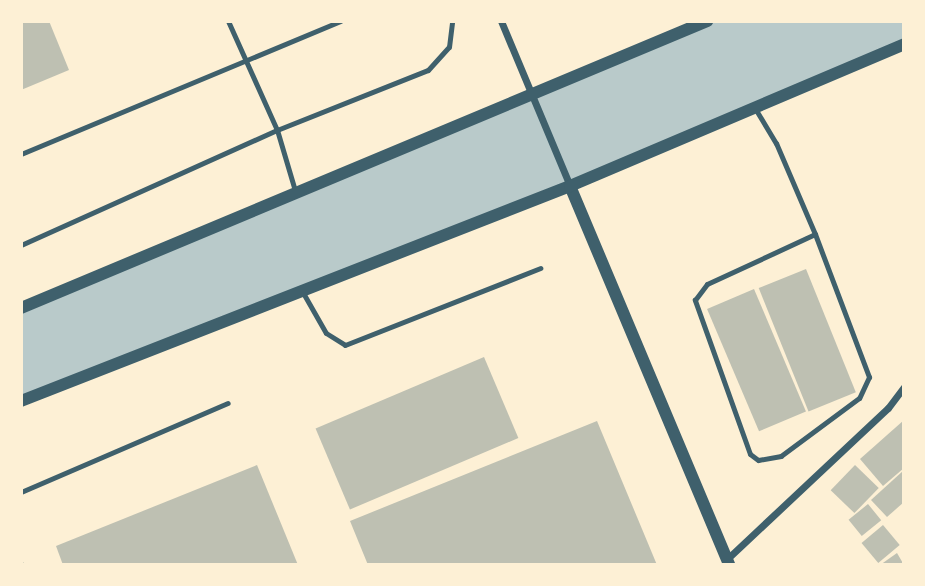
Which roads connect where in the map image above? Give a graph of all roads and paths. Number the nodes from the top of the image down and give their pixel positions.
1 (228, 21) edge
2 (340, 21) edge
3 (452, 21) edge
4 (500, 21) edge
5 (707, 21) edge
6 (904, 44) edge
7 (247, 63) junction
8 (529, 92) junction
9 (756, 110) junction
10 (277, 130) junction
11 (21, 155) edge
12 (570, 186) junction
13 (296, 194) junction
14 (815, 234) junction
15 (21, 245) edge
16 (540, 268) dead end
17 (302, 290) junction
18 (21, 308) edge
19 (904, 387) edge
20 (21, 401) edge
21 (228, 403) dead end
22 (21, 492) edge
23 (727, 563) edge

1 - 7 lane
2 - 7 lane
3 - 10 lane
4 - 8 street
5 - 8 street
6 - 9 street
7 - 10 lane
7 - 11 lane
8 - 12 street
8 - 13 street
9 - 12 street
9 - 14 lane
10 - 13 lane
10 - 15 lane
12 - 17 street
12 - 23 street
13 - 18 street
14 - 14 lane
16 - 17 lane
17 - 20 street
19 - 23 street
21 - 22 lane

